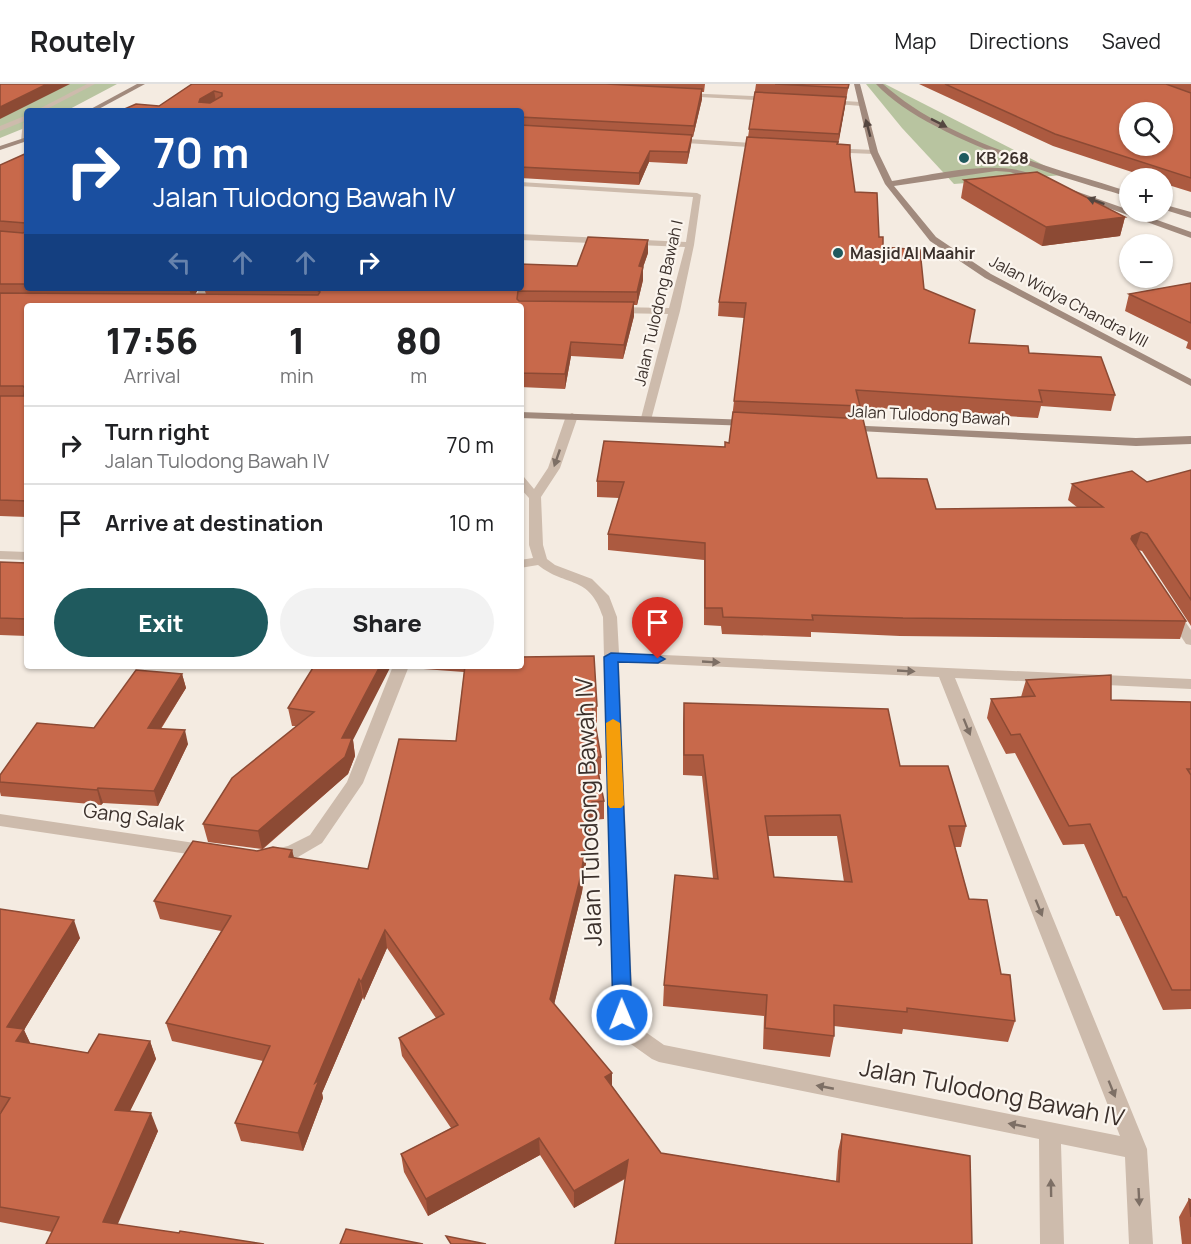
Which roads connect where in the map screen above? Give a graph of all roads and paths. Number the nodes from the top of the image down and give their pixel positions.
1 (92, 84) edge
2 (142, 84) edge
3 (860, 84) edge
4 (872, 84) edge
5 (879, 84) edge
6 (675, 94) edge
7 (783, 100) edge
8 (818, 101) edge
9 (861, 104) junction
10 (44, 108) edge
11 (96, 108) edge
12 (24, 118) edge
13 (0, 129) edge
14 (661, 140) edge
15 (24, 141) edge
16 (778, 147) edge
17 (0, 148) edge
18 (825, 149) edge
19 (874, 152) junction
20 (887, 180) junction
21 (1045, 182) edge
22 (524, 184) edge
23 (1056, 186) edge
24 (1119, 191) edge
25 (1173, 209) edge
26 (1191, 215) edge
27 (1191, 235) edge
28 (524, 237) edge
29 (690, 245) junction
30 (604, 310) edge
31 (675, 311) junction
32 (1191, 383) edge
33 (524, 415) edge
34 (572, 416) junction
35 (647, 418) junction
36 (766, 424) edge
37 (826, 427) edge
38 (1191, 440) edge
39 (524, 485) edge
40 (535, 497) junction
41 (0, 555) edge
42 (24, 556) edge
43 (541, 561) junction
44 (524, 563) edge
45 (1166, 603) edge
46 (1191, 641) edge
47 (611, 657) junction
48 (400, 669) edge
49 (945, 672) junction
50 (1191, 684) edge
51 (0, 820) edge
52 (229, 854) edge
53 (251, 857) edge
54 (1050, 1132) junction
55 (1136, 1149) junction
56 (1052, 1244) edge
57 (1142, 1244) edge

1 - 10 street
2 - 11 street
3 - 9 street, Jalan Widya Chandra VIII
4 - 5 street
5 -> 24 street
6 - 7 street
8 - 9 street
19 -> 9 street, Jalan Widya Chandra VIII
12 - 13 street
14 - 16 street
15 - 17 street
18 - 19 street
19 - 20 street, Jalan Widya Chandra VIII
20 - 21 street
20 - 32 street, Jalan Widya Chandra VIII
22 - 29 street, Jalan Tulodong Bawah I
27 -> 23 street
25 - 26 street
28 - 29 street
29 - 31 street, Jalan Tulodong Bawah I
30 - 31 street
31 - 35 street, Jalan Tulodong Bawah I
33 - 34 street
34 - 35 street
34 -> 40 street
35 - 36 street
37 - 38 street, Jalan Tulodong Bawah
39 - 40 street
40 - 43 street
41 - 42 street
43 - 44 street
43 - 47 street, Jalan Tulodong Bawah IV
45 - 46 street
47 -> 49 street, Jalan Tulodong Bawah IV
54 -> 47 street, Jalan Tulodong Bawah IV
48 - 53 street
49 - 50 street
49 -> 55 street, Jalan Tulodong Bawah IV
51 - 52 street, Gang Salak
54 - 55 street, Jalan Tulodong Bawah IV
56 -> 54 street
55 -> 57 street

